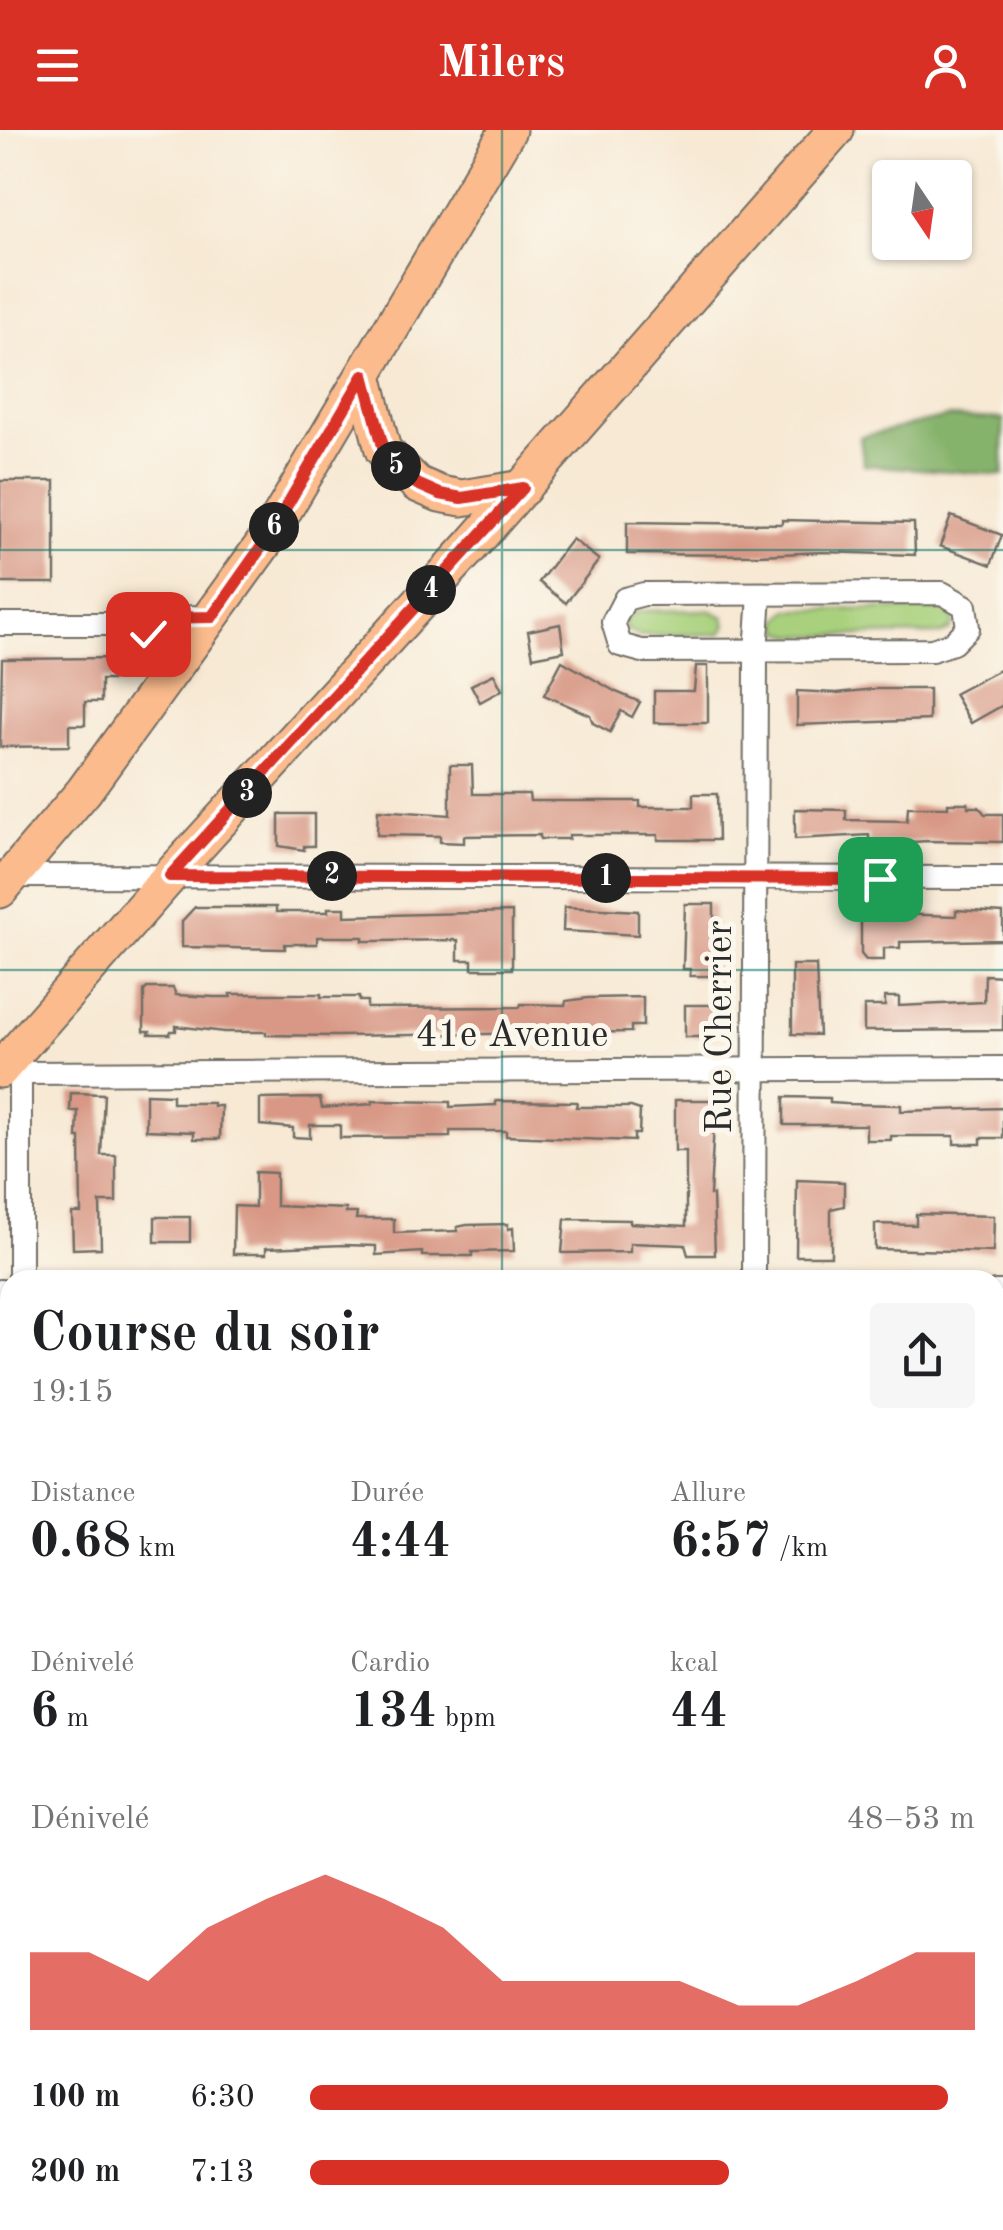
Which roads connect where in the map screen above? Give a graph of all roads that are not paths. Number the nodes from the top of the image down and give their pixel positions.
1 (508, 130) edge
2 (836, 130) edge
3 (364, 375) junction
4 (523, 488) junction
5 (760, 596) junction
6 (212, 617) junction
7 (0, 624) edge
8 (124, 624) junction
9 (756, 651) junction
10 (168, 678) junction
11 (170, 876) junction
12 (1003, 878) edge
13 (758, 879) junction
14 (4, 881) edge
15 (13, 1063) edge
16 (1003, 1068) edge
17 (756, 1069) junction
18 (20, 1270) edge
19 (754, 1270) edge

1 - 3 main road
2 - 4 main road
3 - 4 main road
3 - 6 main road
4 - 11 main road
5 - 9 street, Rue Cherrier
5 - 9 street
5 - 9 street
6 - 8 street
6 - 10 main road
7 - 8 street
8 - 10 street
9 - 13 street, Rue Cherrier
10 - 14 main road
11 - 13 street
11 - 14 street
11 - 15 main road
12 - 13 street
13 - 17 street, Rue Cherrier
15 - 17 street, 41e Avenue
15 - 18 street
16 - 17 street, 41e Avenue
17 - 19 street, Rue Cherrier

